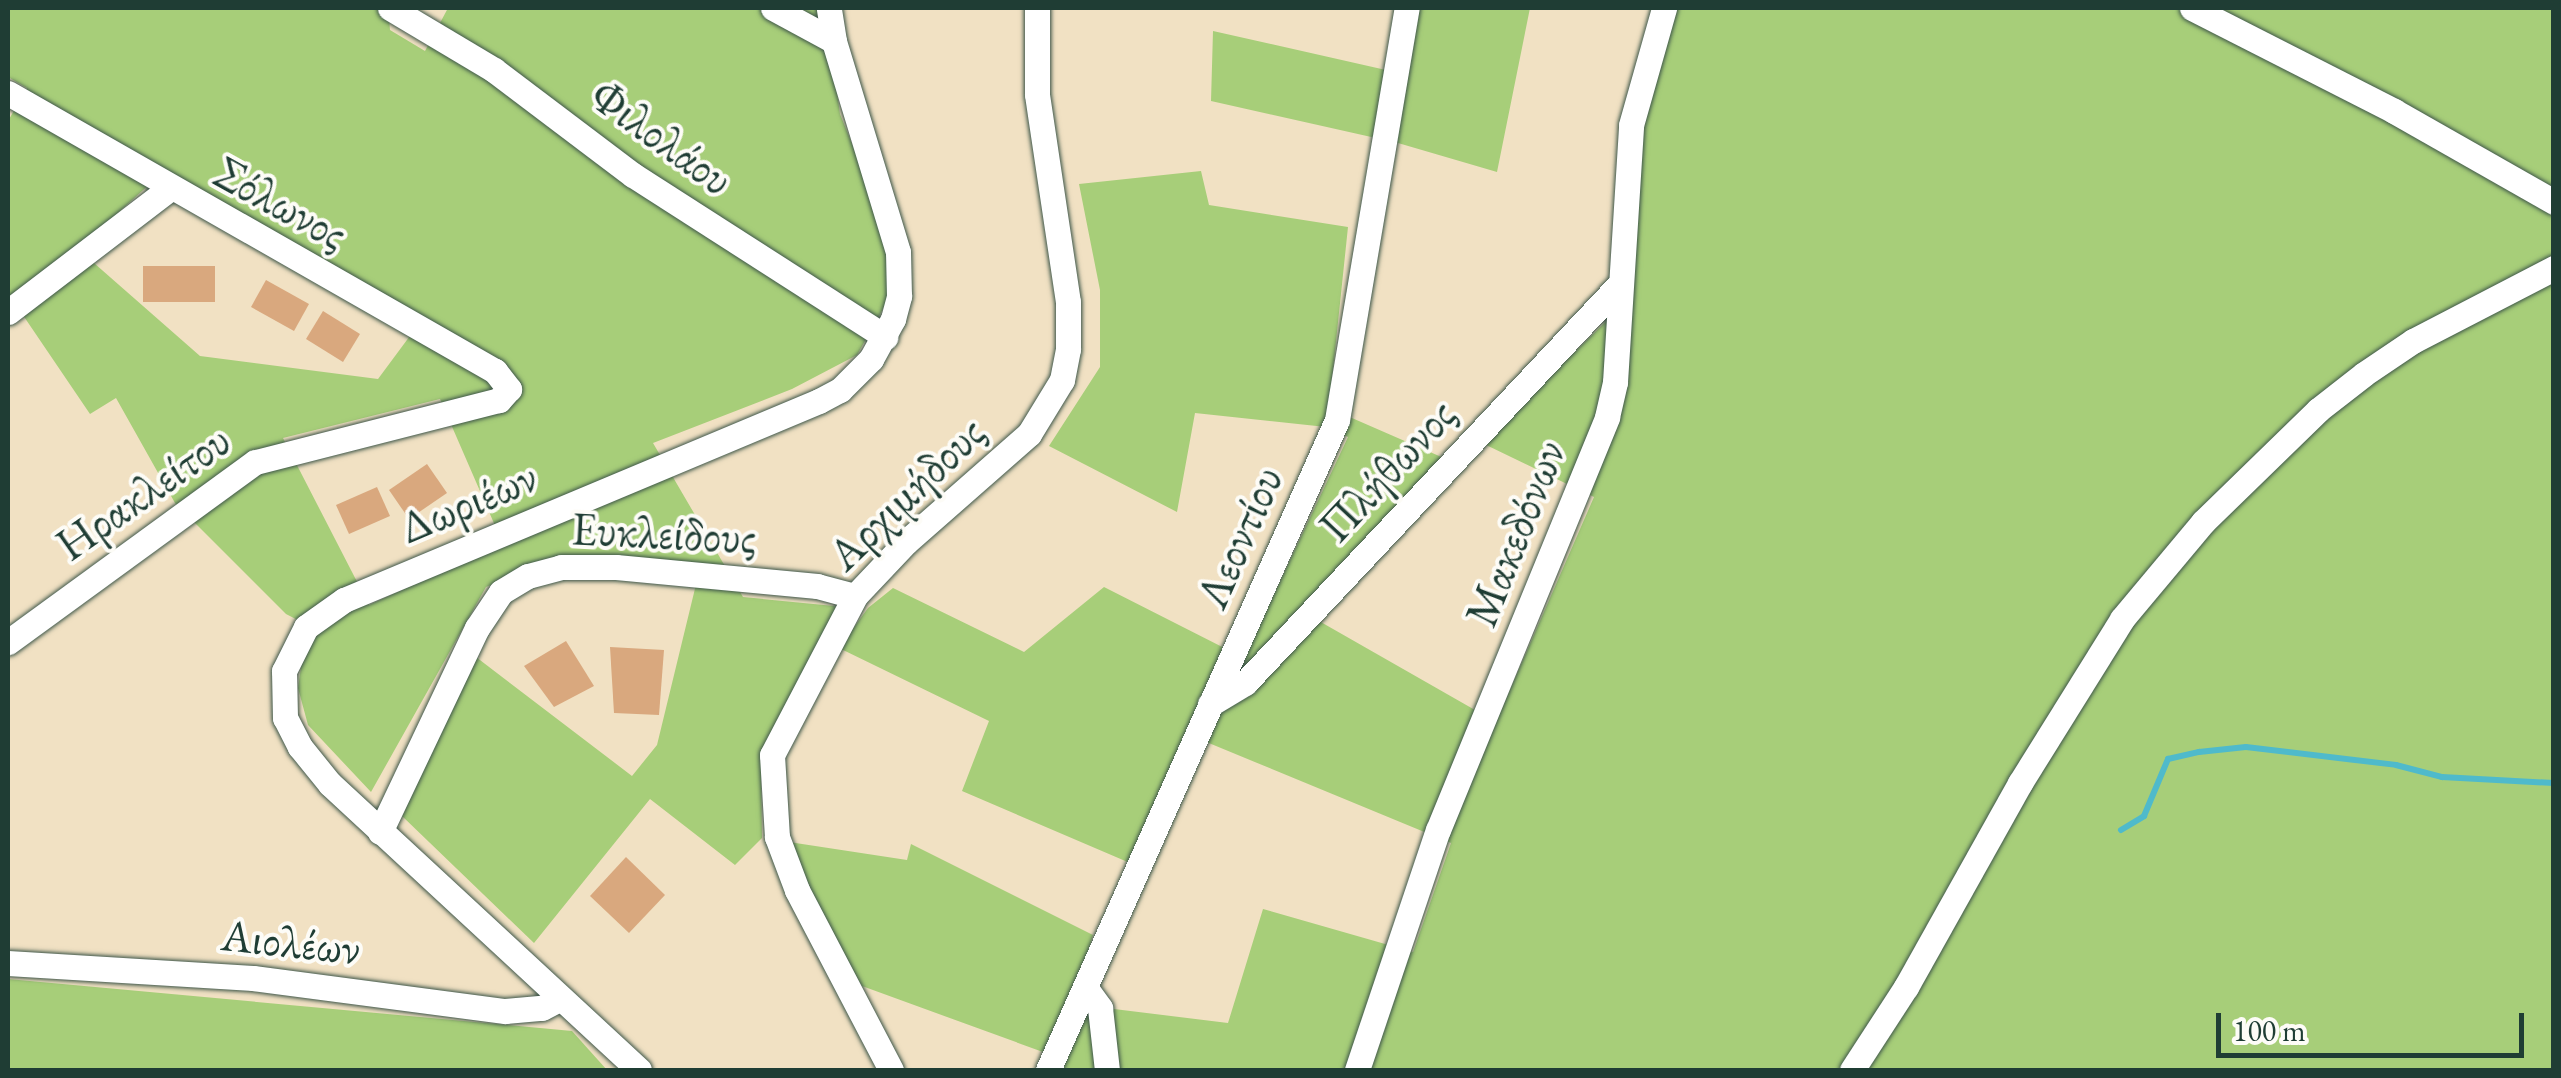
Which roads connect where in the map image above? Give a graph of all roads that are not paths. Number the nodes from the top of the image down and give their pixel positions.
1 (390, 8) edge
2 (773, 8) edge
3 (829, 8) edge
4 (1037, 8) edge
5 (1407, 8) edge
6 (1664, 8) edge
7 (2192, 8) edge
8 (834, 41) junction
9 (8, 93) edge
10 (169, 188) junction
11 (2554, 202) edge
12 (2554, 268) edge
13 (1619, 285) junction
14 (8, 312) edge
15 (884, 337) junction
16 (509, 389) joint
17 (855, 596) junction
18 (8, 642) edge
19 (1210, 704) junction
20 (380, 832) junction
21 (9, 961) edge
22 (1085, 987) junction
23 (561, 998) junction
24 (639, 1070) edge
25 (891, 1070) edge
26 (1048, 1070) edge
27 (1107, 1070) edge
28 (1357, 1070) edge
29 (1852, 1070) edge

1 - 15 street, Φιλολάου
2 - 8 street
3 - 8 street, Δωριέων
4 - 17 street, Αρχιμήδους
5 - 19 street, Λεοντίου
6 - 13 street, Μακεδόνων
7 - 11 street
8 - 15 street, Δωριέων
9 - 10 street, Σόλωνος
10 - 14 street
10 - 16 street, Σόλωνος
12 - 29 street
13 - 19 street, Πλήθωνος
13 - 28 street, Μακεδόνων
15 - 20 street, Δωριέων
16 - 18 street, Ηρακλείτου
17 - 20 street, Ευκλείδους
17 - 25 street, Αρχιμήδους
19 - 22 street, Λεοντίου
20 - 23 street, Δωριέων
21 - 23 street, Αιολέων
22 - 26 street, Λεοντίου
22 - 27 street
23 - 24 street, Δωριέων

